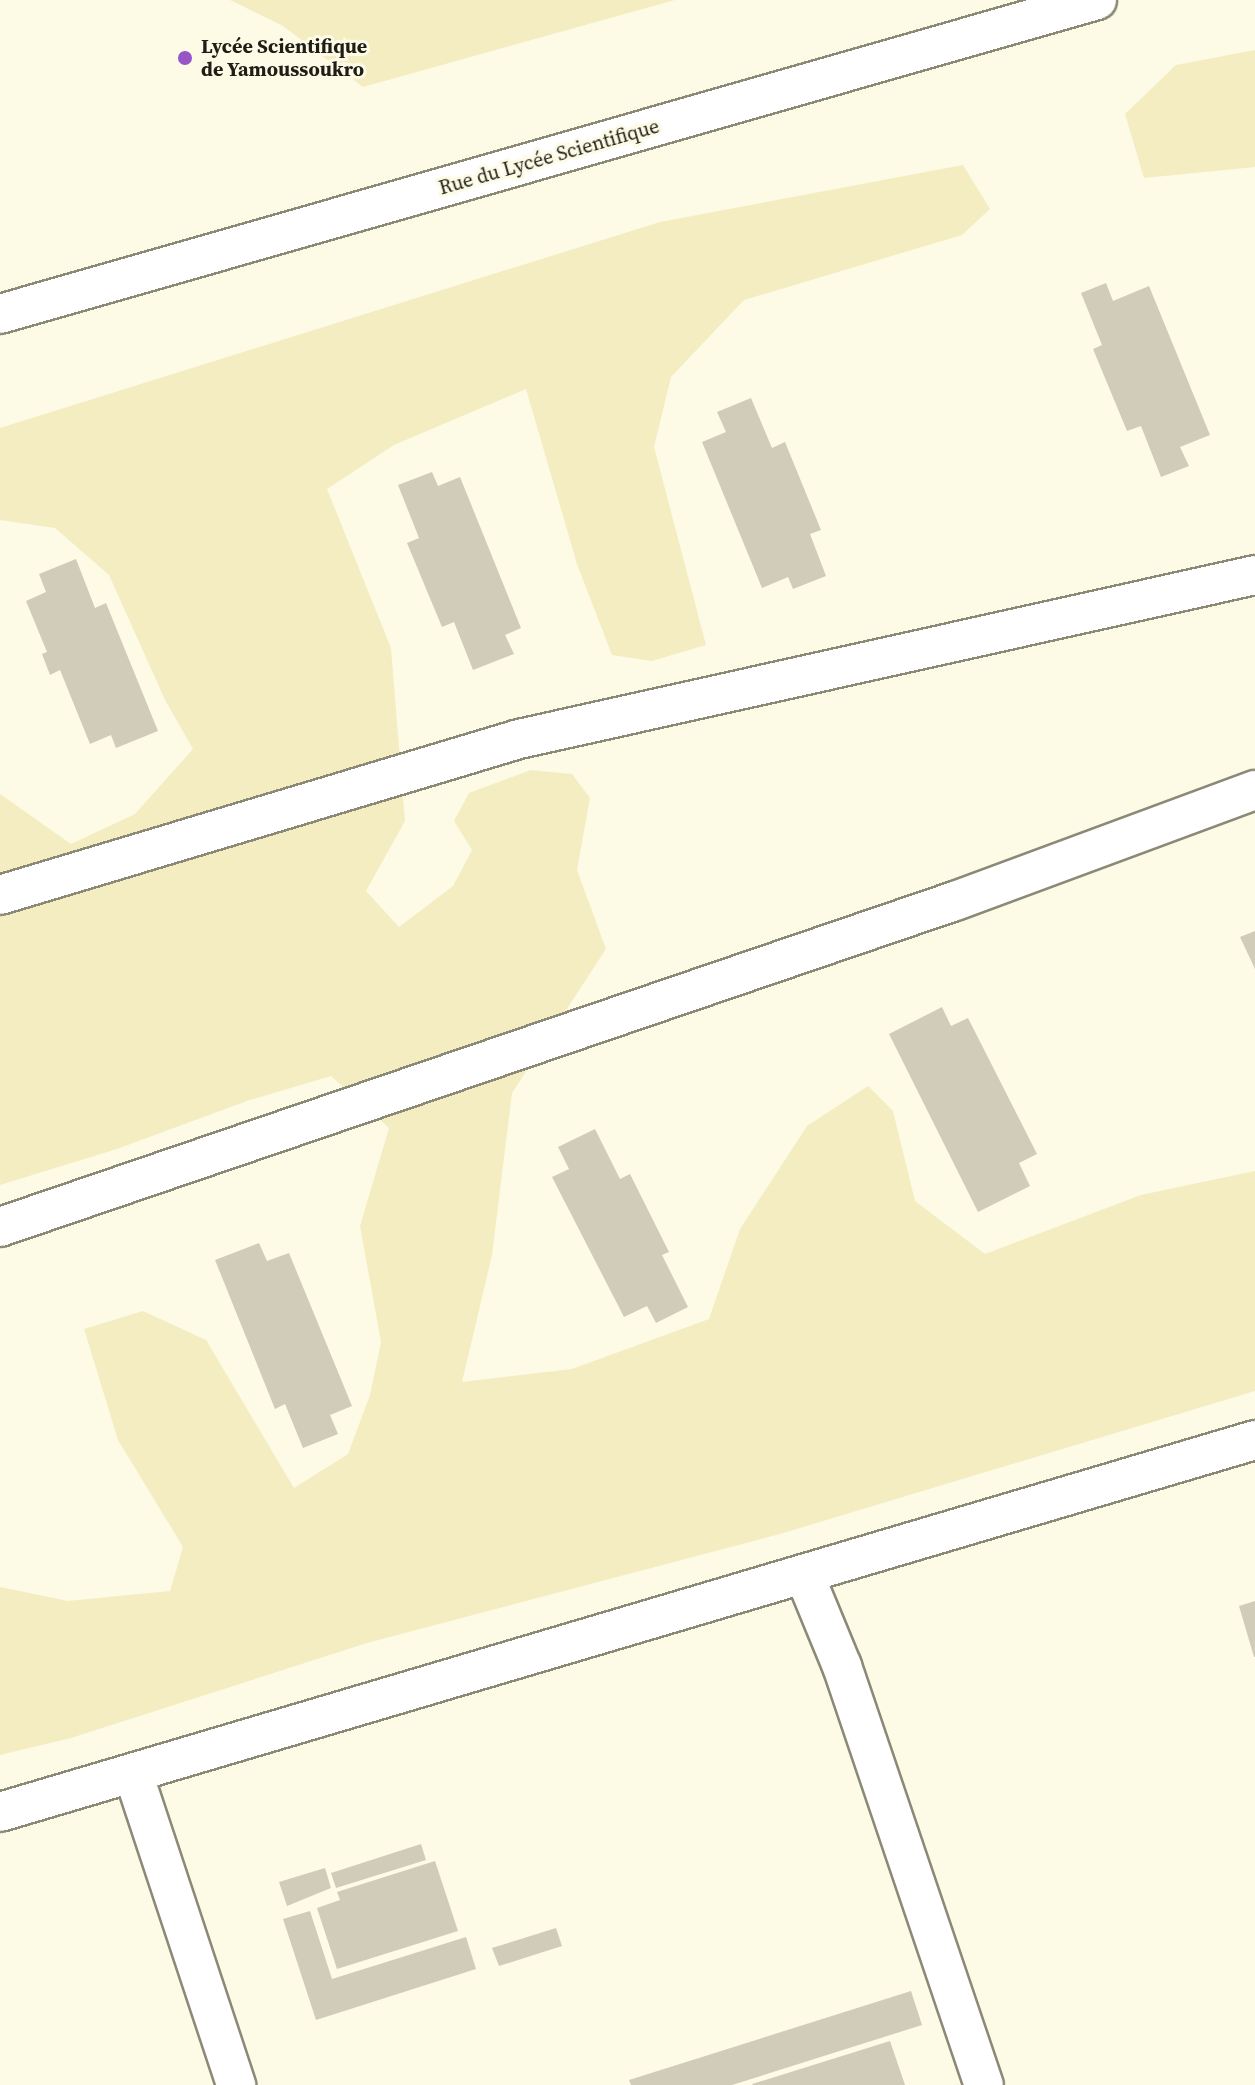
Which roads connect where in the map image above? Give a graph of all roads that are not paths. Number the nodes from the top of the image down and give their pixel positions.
1 (1097, 0) edge
2 (0, 314) edge
3 (1255, 575) edge
4 (1255, 790) edge
5 (0, 895) edge
6 (0, 1227) edge
7 (1255, 1440) edge
8 (804, 1574) junction
9 (133, 1773) junction
10 (0, 1812) edge
11 (236, 2085) edge
12 (984, 2085) edge

1 - 2 street, Rue du Lycée Scientifique
3 - 5 street
4 - 6 street
7 - 8 street
8 - 9 street
8 - 12 street
9 - 10 street
9 - 11 street

